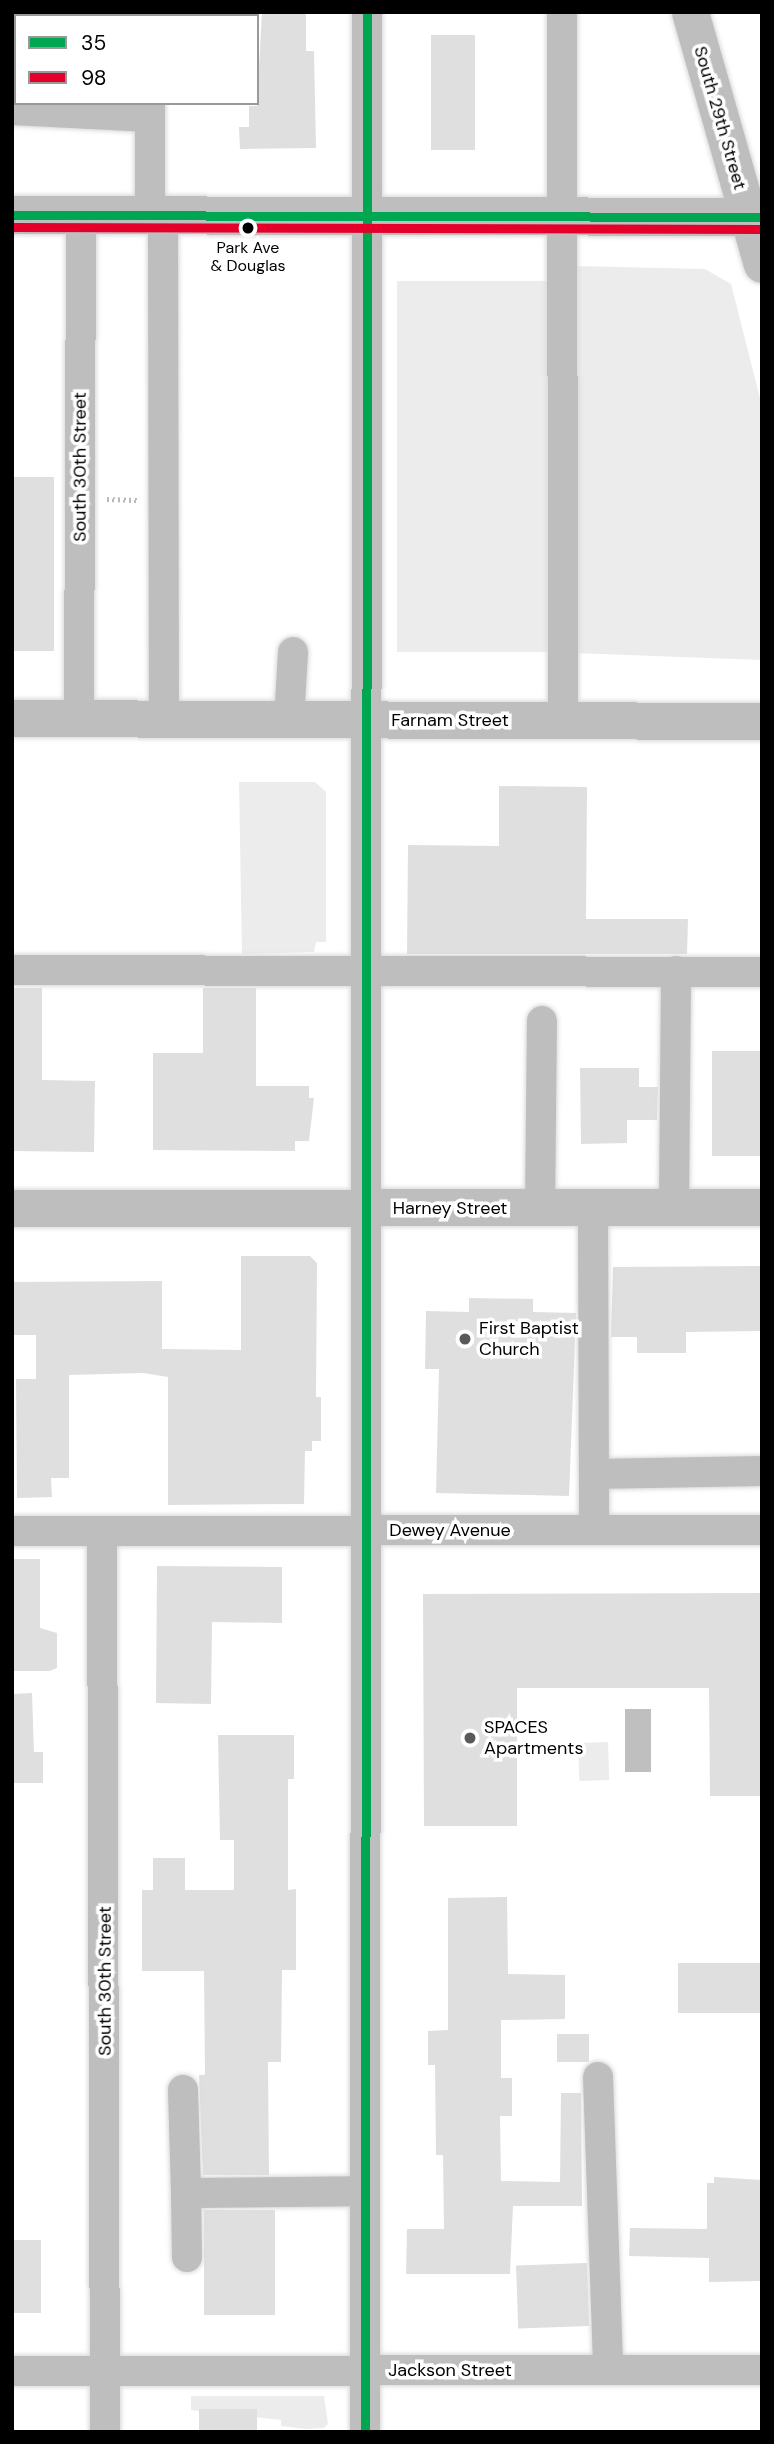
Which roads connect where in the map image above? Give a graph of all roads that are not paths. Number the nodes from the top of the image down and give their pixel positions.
1 (367, 12) edge
2 (562, 12) edge
3 (690, 12) edge
4 (90, 108) edge
5 (12, 110) edge
6 (150, 110) edge
7 (12, 215) edge
8 (81, 215) junction
9 (157, 215) junction
10 (367, 216) junction
11 (755, 217) edge
12 (562, 218) junction
13 (762, 264) edge
14 (293, 652) dead end
15 (12, 718) edge
16 (79, 718) junction
17 (164, 719) junction
18 (289, 720) junction
19 (563, 720) junction
20 (366, 721) junction
21 (762, 721) edge
22 (363, 969) junction
23 (12, 970) edge
24 (676, 971) junction
25 (762, 972) edge
26 (542, 1021) dead end
27 (674, 1206) junction
28 (363, 1207) junction
29 (762, 1207) edge
30 (593, 1208) junction
31 (12, 1209) edge
32 (540, 1209) junction
33 (762, 1471) edge
34 (594, 1474) junction
35 (594, 1530) junction
36 (762, 1530) edge
37 (12, 1531) edge
38 (102, 1531) junction
39 (364, 1531) junction
40 (598, 2077) dead end
41 (183, 2090) dead end
42 (365, 2191) junction
43 (186, 2193) junction
44 (187, 2257) dead end
45 (365, 2370) junction
46 (608, 2370) junction
47 (762, 2370) edge
48 (12, 2371) edge
49 (106, 2371) junction
50 (105, 2432) edge
51 (365, 2432) edge

1 - 10 street
2 - 12 street
3 - 11 main road, South 29th Street
4 - 5 street
4 - 6 street
6 - 9 street
7 - 8 highway
8 - 9 highway
8 - 16 street, South 30th Street
9 - 10 highway
9 - 17 street
10 - 12 highway
10 - 20 street
11 - 12 highway
11 - 13 main road, South 29th Street
12 - 19 street
14 - 18 street
15 - 16 main road, Farnam Street
16 - 17 main road, Farnam Street
17 - 18 main road, Farnam Street
18 - 20 main road, Farnam Street
19 - 20 main road, Farnam Street
19 - 21 main road, Farnam Street
20 - 22 street
22 - 23 street
22 - 24 street
22 - 28 street
24 - 25 street
24 - 27 street
26 - 32 street
27 - 29 main road, Harney Street
27 - 30 main road, Harney Street
28 - 31 main road, Harney Street
28 - 32 main road, Harney Street
28 - 39 street
30 - 32 main road, Harney Street
30 - 34 street
33 - 34 street
34 - 35 street
35 - 36 street, Dewey Avenue
35 - 39 street, Dewey Avenue
37 - 38 street, Dewey Avenue
38 - 39 street, Dewey Avenue
38 - 49 street, South 30th Street
39 - 42 street
40 - 46 street
41 - 43 street
42 - 43 street
42 - 45 street
43 - 44 street
45 - 46 street, Jackson Street
45 - 49 street, Jackson Street
45 - 51 street
46 - 47 street, Jackson Street
48 - 49 street, Jackson Street
49 - 50 street, South 30th Street

